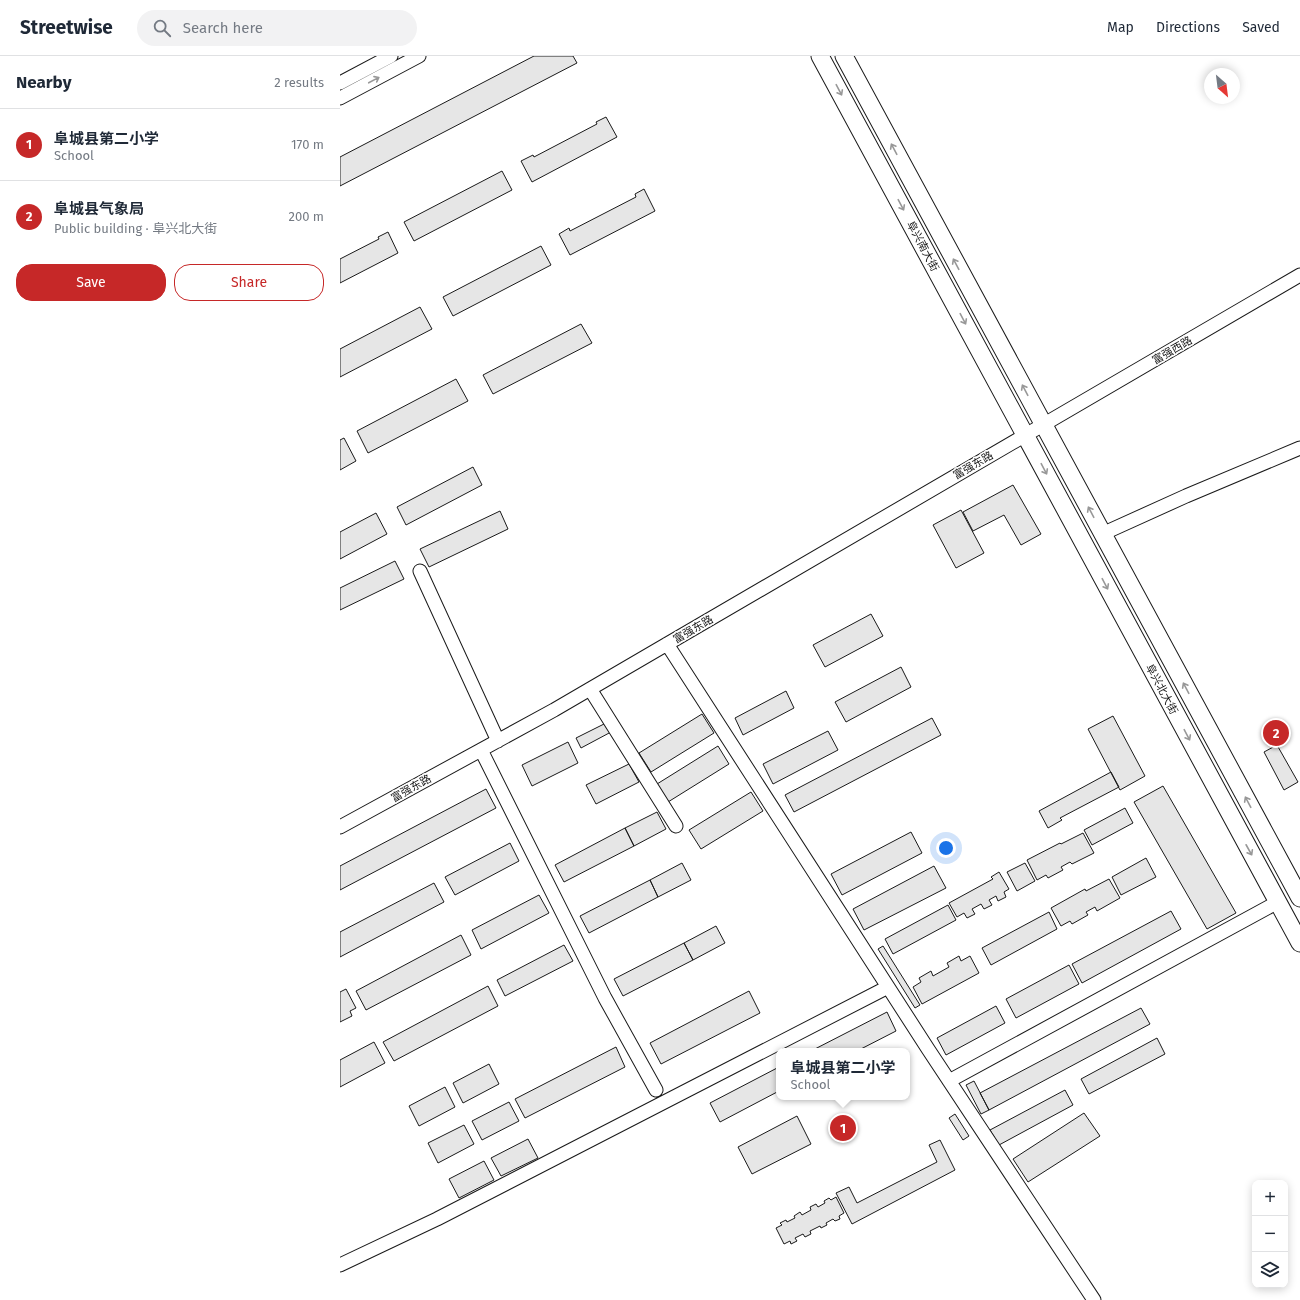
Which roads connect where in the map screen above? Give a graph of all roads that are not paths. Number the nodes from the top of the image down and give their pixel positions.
1 (391, 56) edge
2 (419, 56) edge
3 (820, 56) edge
4 (844, 56) edge
5 (340, 83) edge
6 (340, 98) edge
7 (1300, 275) edge
8 (1043, 424) junction
9 (1025, 435) junction
10 (1300, 448) edge
11 (1102, 534) junction
12 (420, 571) dead end
13 (667, 644) junction
14 (590, 689) junction
15 (498, 741) junction
16 (481, 750) junction
17 (676, 826) dead end
18 (340, 827) edge
19 (1300, 898) edge
20 (1278, 902) junction
21 (1300, 943) edge
22 (888, 987) junction
23 (949, 1081) junction
24 (656, 1090) dead end
25 (340, 1265) edge
26 (1094, 1300) edge

1 - 5 street
6 -> 2 street
3 -> 9 main road, 阜兴南大街
8 -> 4 main road, 阜兴南大街
7 - 8 street, 富强西路
8 - 9 street, 富强东路
11 -> 8 main road, 阜兴北大街
9 - 13 street, 富强东路
9 -> 20 main road, 阜兴北大街
10 - 11 street
19 -> 11 main road, 阜兴北大街
12 - 15 street
13 - 14 street, 富强东路
13 - 22 street
14 - 15 street, 富强东路
14 - 17 street
15 - 16 street, 富强东路
16 - 18 street, 富强东路
16 - 24 street
20 - 21 main road, 阜兴北大街
20 - 23 street
22 - 23 street
22 - 25 street
23 - 26 street

